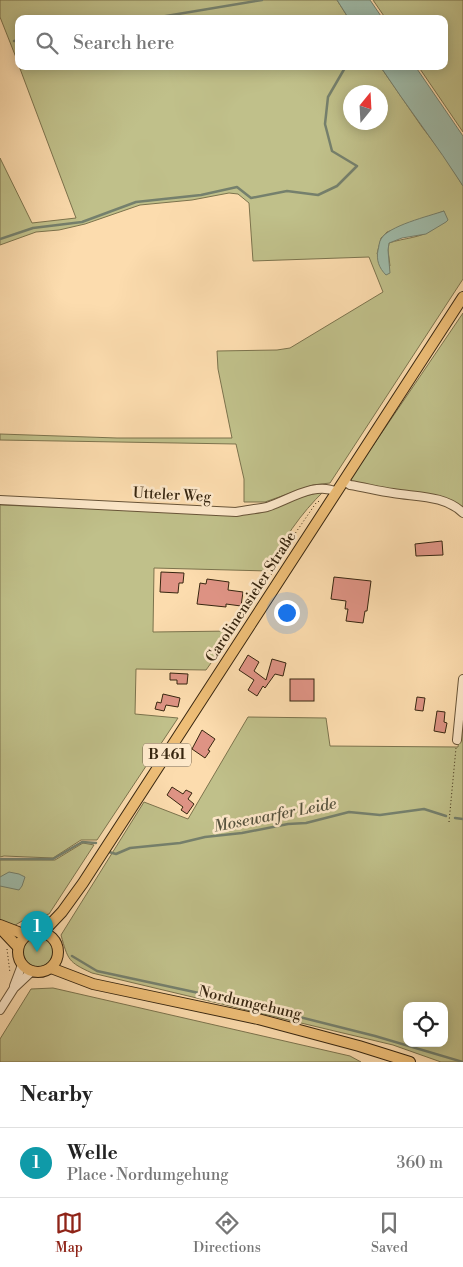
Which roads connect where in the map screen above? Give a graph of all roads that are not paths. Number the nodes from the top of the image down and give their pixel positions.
1 (463, 297) edge
2 (344, 481) junction
3 (337, 492) junction
4 (0, 500) edge
5 (463, 512) edge
6 (463, 679) edge
7 (456, 740) road end
8 (62, 912) junction
9 (0, 927) edge
10 (43, 932) junction
11 (26, 935) junction
12 (54, 939) junction
13 (18, 947) junction
14 (54, 963) junction
15 (22, 965) junction
16 (31, 972) junction
17 (14, 988) junction
18 (0, 1010) edge
19 (410, 1062) edge

1 - 2 main road, Carolinensieler Straße / B 461
2 - 3 main road, Carolinensieler Straße / B 461
2 - 5 street
3 - 4 street, Utteler Weg
3 - 8 main road, Carolinensieler Straße / B 461
6 - 7 street
8 - 10 main road, Carolinensieler Straße / B 461
8 - 12 main road, Carolinensieler Straße / B 461
9 - 11 main road
9 - 13 main road
10 - 11 main road
10 - 12 main road
11 - 13 main road
12 - 14 main road
13 - 15 main road
14 - 16 main road
14 - 19 main road, Nordumgehung
15 - 16 main road
15 - 17 street
16 - 17 street
17 - 18 street

